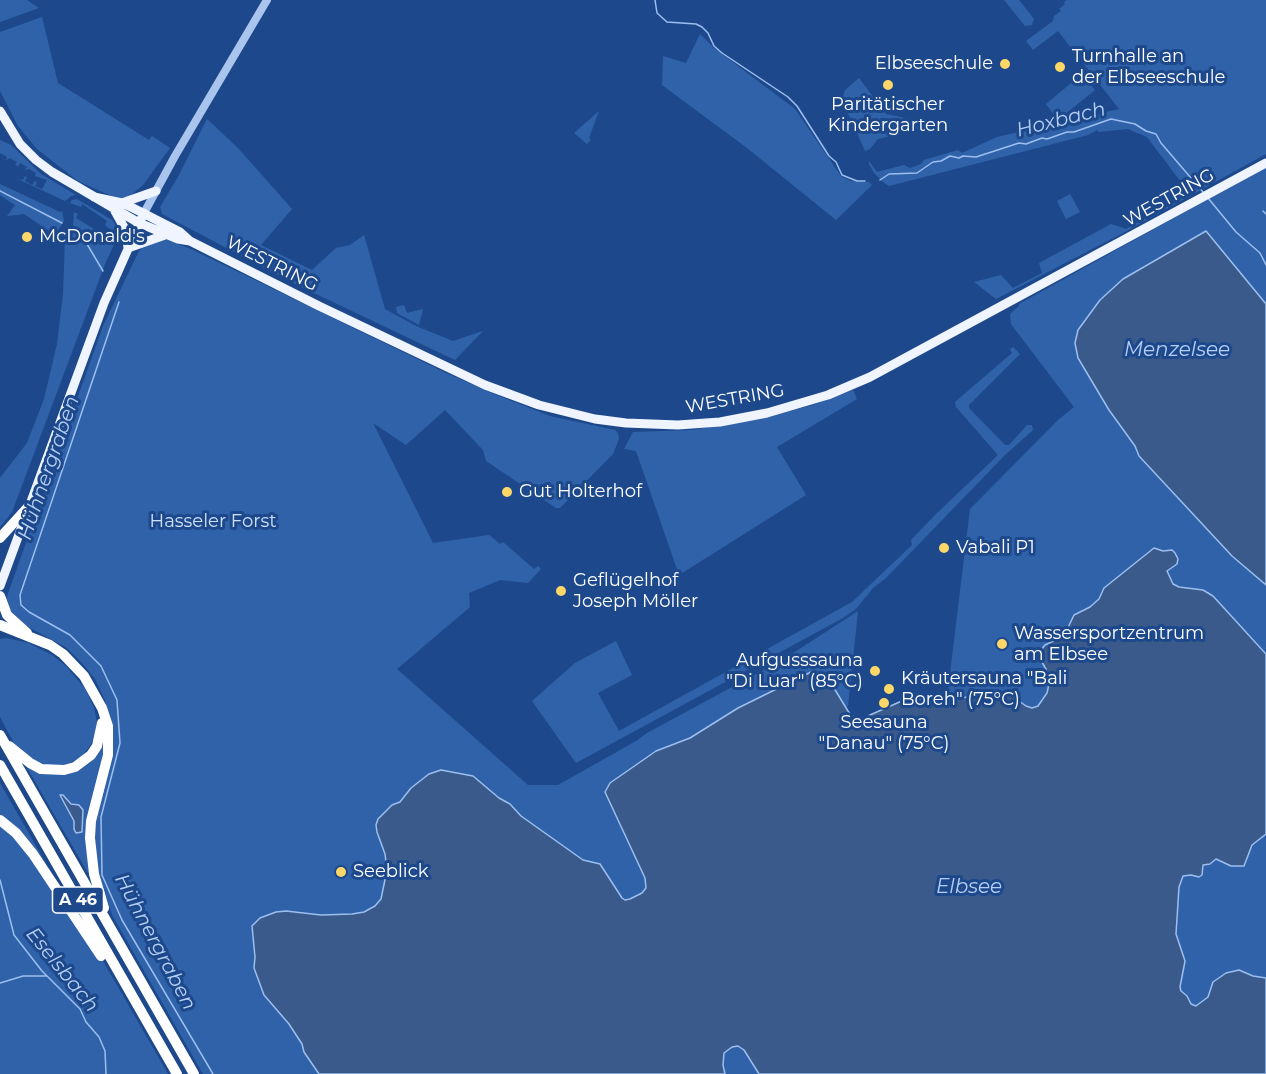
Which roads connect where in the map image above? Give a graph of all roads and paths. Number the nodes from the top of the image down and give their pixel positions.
1 (267, 0) edge
2 (0, 111) edge
3 (1266, 163) edge
4 (156, 190) junction
5 (94, 197) junction
6 (123, 203) junction
7 (114, 210) junction
8 (144, 213) junction
9 (139, 223) junction
10 (165, 235) junction
11 (190, 241) junction
12 (128, 248) junction
13 (29, 506) junction
14 (0, 538) edge
15 (0, 586) edge
16 (0, 596) edge
17 (0, 626) edge
18 (13, 630) junction
19 (0, 634) edge
20 (31, 637) junction
21 (102, 708) junction
22 (2, 739) edge
23 (0, 765) edge
24 (0, 820) edge
25 (112, 931) junction
26 (138, 1007) junction
27 (177, 1074) edge
28 (194, 1074) edge

1 - 4 street
2 - 5 main road, WESTRING
3 - 11 main road, WESTRING
4 - 6 main road
4 - 8 street
5 - 6 main road, WESTRING
5 - 7 main road, WESTRING
6 - 8 main road, WESTRING
7 - 9 main road, WESTRING
7 - 12 main road
8 - 9 main road
8 - 11 main road, WESTRING
9 - 10 main road, WESTRING
9 - 12 main road
10 - 11 main road, WESTRING
10 - 12 main road
12 - 13 main road
13 - 14 highway
13 - 15 main road
16 - 20 highway
17 - 18 highway
18 - 19 highway
18 - 20 highway
20 - 21 highway
21 - 22 highway
21 - 25 highway
22 - 25 highway, A 46
23 - 26 highway, A 46
24 - 26 highway
25 - 28 highway, A 46
26 - 27 highway, A 46

